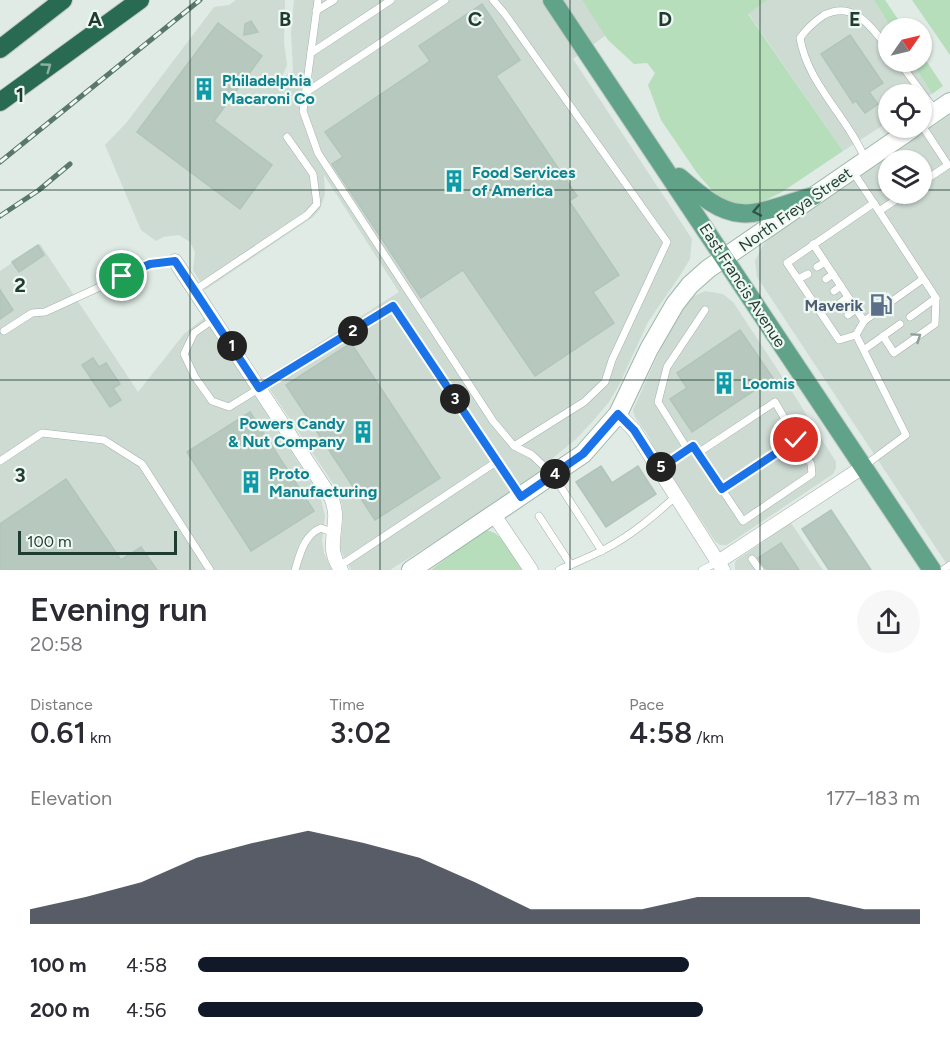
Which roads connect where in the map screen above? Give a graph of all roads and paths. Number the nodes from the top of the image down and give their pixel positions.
1 (63, 0) edge
2 (140, 0) edge
3 (318, 0) edge
4 (334, 0) edge
5 (391, 0) edge
6 (446, 0) edge
7 (493, 0) edge
8 (552, 0) edge
9 (316, 11) junction
10 (878, 35) edge
11 (0, 49) edge
12 (311, 53) junction
13 (305, 93) junction
14 (0, 102) edge
15 (932, 115) edge
16 (287, 137) dead end
17 (898, 138) edge
18 (866, 160) junction
19 (664, 165) junction
20 (851, 170) junction
21 (932, 176) edge
22 (814, 196) junction
23 (874, 203) junction
24 (890, 204) edge
25 (879, 211) junction
26 (813, 244) junction
27 (725, 257) junction
28 (175, 261) joint
29 (825, 262) junction
30 (816, 267) dead end
31 (808, 274) dead end
32 (833, 274) junction
33 (798, 279) junction
34 (826, 279) dead end
35 (923, 279) junction
36 (841, 286) junction
37 (815, 287) dead end
38 (195, 291) junction
39 (834, 291) dead end
40 (807, 292) junction
41 (848, 297) junction
42 (823, 298) dead end
43 (936, 298) junction
44 (840, 303) dead end
45 (815, 304) junction
46 (856, 309) junction
47 (705, 310) dead end
48 (830, 310) dead end
49 (822, 315) junction
50 (848, 315) dead end
51 (910, 317) dead end
52 (214, 319) junction
53 (864, 321) junction
54 (838, 322) dead end
55 (900, 324) dead end
56 (830, 327) junction
57 (4, 331) dead end
58 (856, 335) junction
59 (883, 336) junction
60 (865, 349) junction
61 (259, 388) junction
62 (618, 414) junction
63 (796, 440) junction
64 (514, 447) junction
65 (688, 450) junction
66 (698, 453) junction
67 (0, 461) edge
68 (496, 462) junction
69 (862, 467) junction
70 (659, 469) junction
71 (554, 475) junction
72 (722, 489) junction
73 (676, 496) junction
74 (521, 497) junction
75 (494, 515) junction
76 (539, 516) dead end
77 (333, 533) junction
78 (602, 551) junction
79 (752, 559) dead end
80 (571, 565) junction
81 (950, 565) edge
82 (721, 566) edge
83 (340, 568) edge
84 (210, 570) edge
85 (295, 570) edge
86 (411, 570) edge
87 (531, 570) edge
88 (559, 570) edge
89 (702, 570) edge
90 (760, 570) edge
91 (932, 570) edge
92 (943, 570) edge

1 - 11 highway
14 -> 2 highway
3 - 9 lane
4 - 9 lane
5 - 12 lane
6 - 13 lane
7 - 64 lane
8 - 19 main road, East Francis Avenue
9 - 12 lane
10 - 18 lane
12 - 13 lane
13 - 64 lane
15 - 21 lane
16 - 38 lane
17 - 18 street, North Freya Street
18 - 20 street, North Freya Street
22 -> 19 main road
19 - 27 main road, East Francis Avenue
20 - 22 street, North Freya Street
20 - 23 lane
22 - 27 street, North Freya Street
23 - 25 lane
23 - 26 lane
24 - 25 lane
25 - 35 lane
26 - 29 lane
26 - 33 lane
27 - 62 street, North Freya Street
27 - 69 main road, East Francis Avenue
28 - 38 street
28 - 57 lane
29 - 30 lane
29 - 32 lane
31 - 33 lane
32 - 34 lane
32 - 36 lane
33 - 40 lane
35 - 43 lane
35 - 53 lane
36 - 39 lane
36 - 41 lane
37 - 40 lane
38 - 52 street
40 - 45 lane
41 - 44 lane
41 - 46 lane
42 - 45 lane
43 - 51 lane
59 -> 43 lane
45 - 49 lane
46 - 50 lane
46 - 53 lane
47 - 65 lane
48 - 49 lane
49 - 56 lane
52 - 61 street
52 - 61 lane
53 - 58 lane
54 - 56 lane
55 - 59 lane
56 - 58 lane
58 - 60 lane
59 - 60 lane
60 - 69 lane
61 - 68 lane
61 - 77 street
62 - 70 street
62 - 71 street, North Freya Street
63 - 66 lane
63 - 72 lane
63 - 72 lane
64 - 71 lane
65 - 66 lane
65 - 70 lane
66 - 72 lane
67 - 84 lane
68 - 74 lane
68 - 83 lane
69 - 82 street
69 - 91 main road, East Francis Avenue
70 - 73 street
71 - 74 street, North Freya Street
71 - 78 lane
73 - 78 lane
73 - 82 street
74 - 75 street, North Freya Street
75 - 86 street, North Freya Street
75 - 87 street
76 - 80 lane
77 - 83 street
77 - 85 lane
78 - 80 lane
79 - 90 lane
80 - 88 lane
81 - 92 lane
82 - 89 lane

